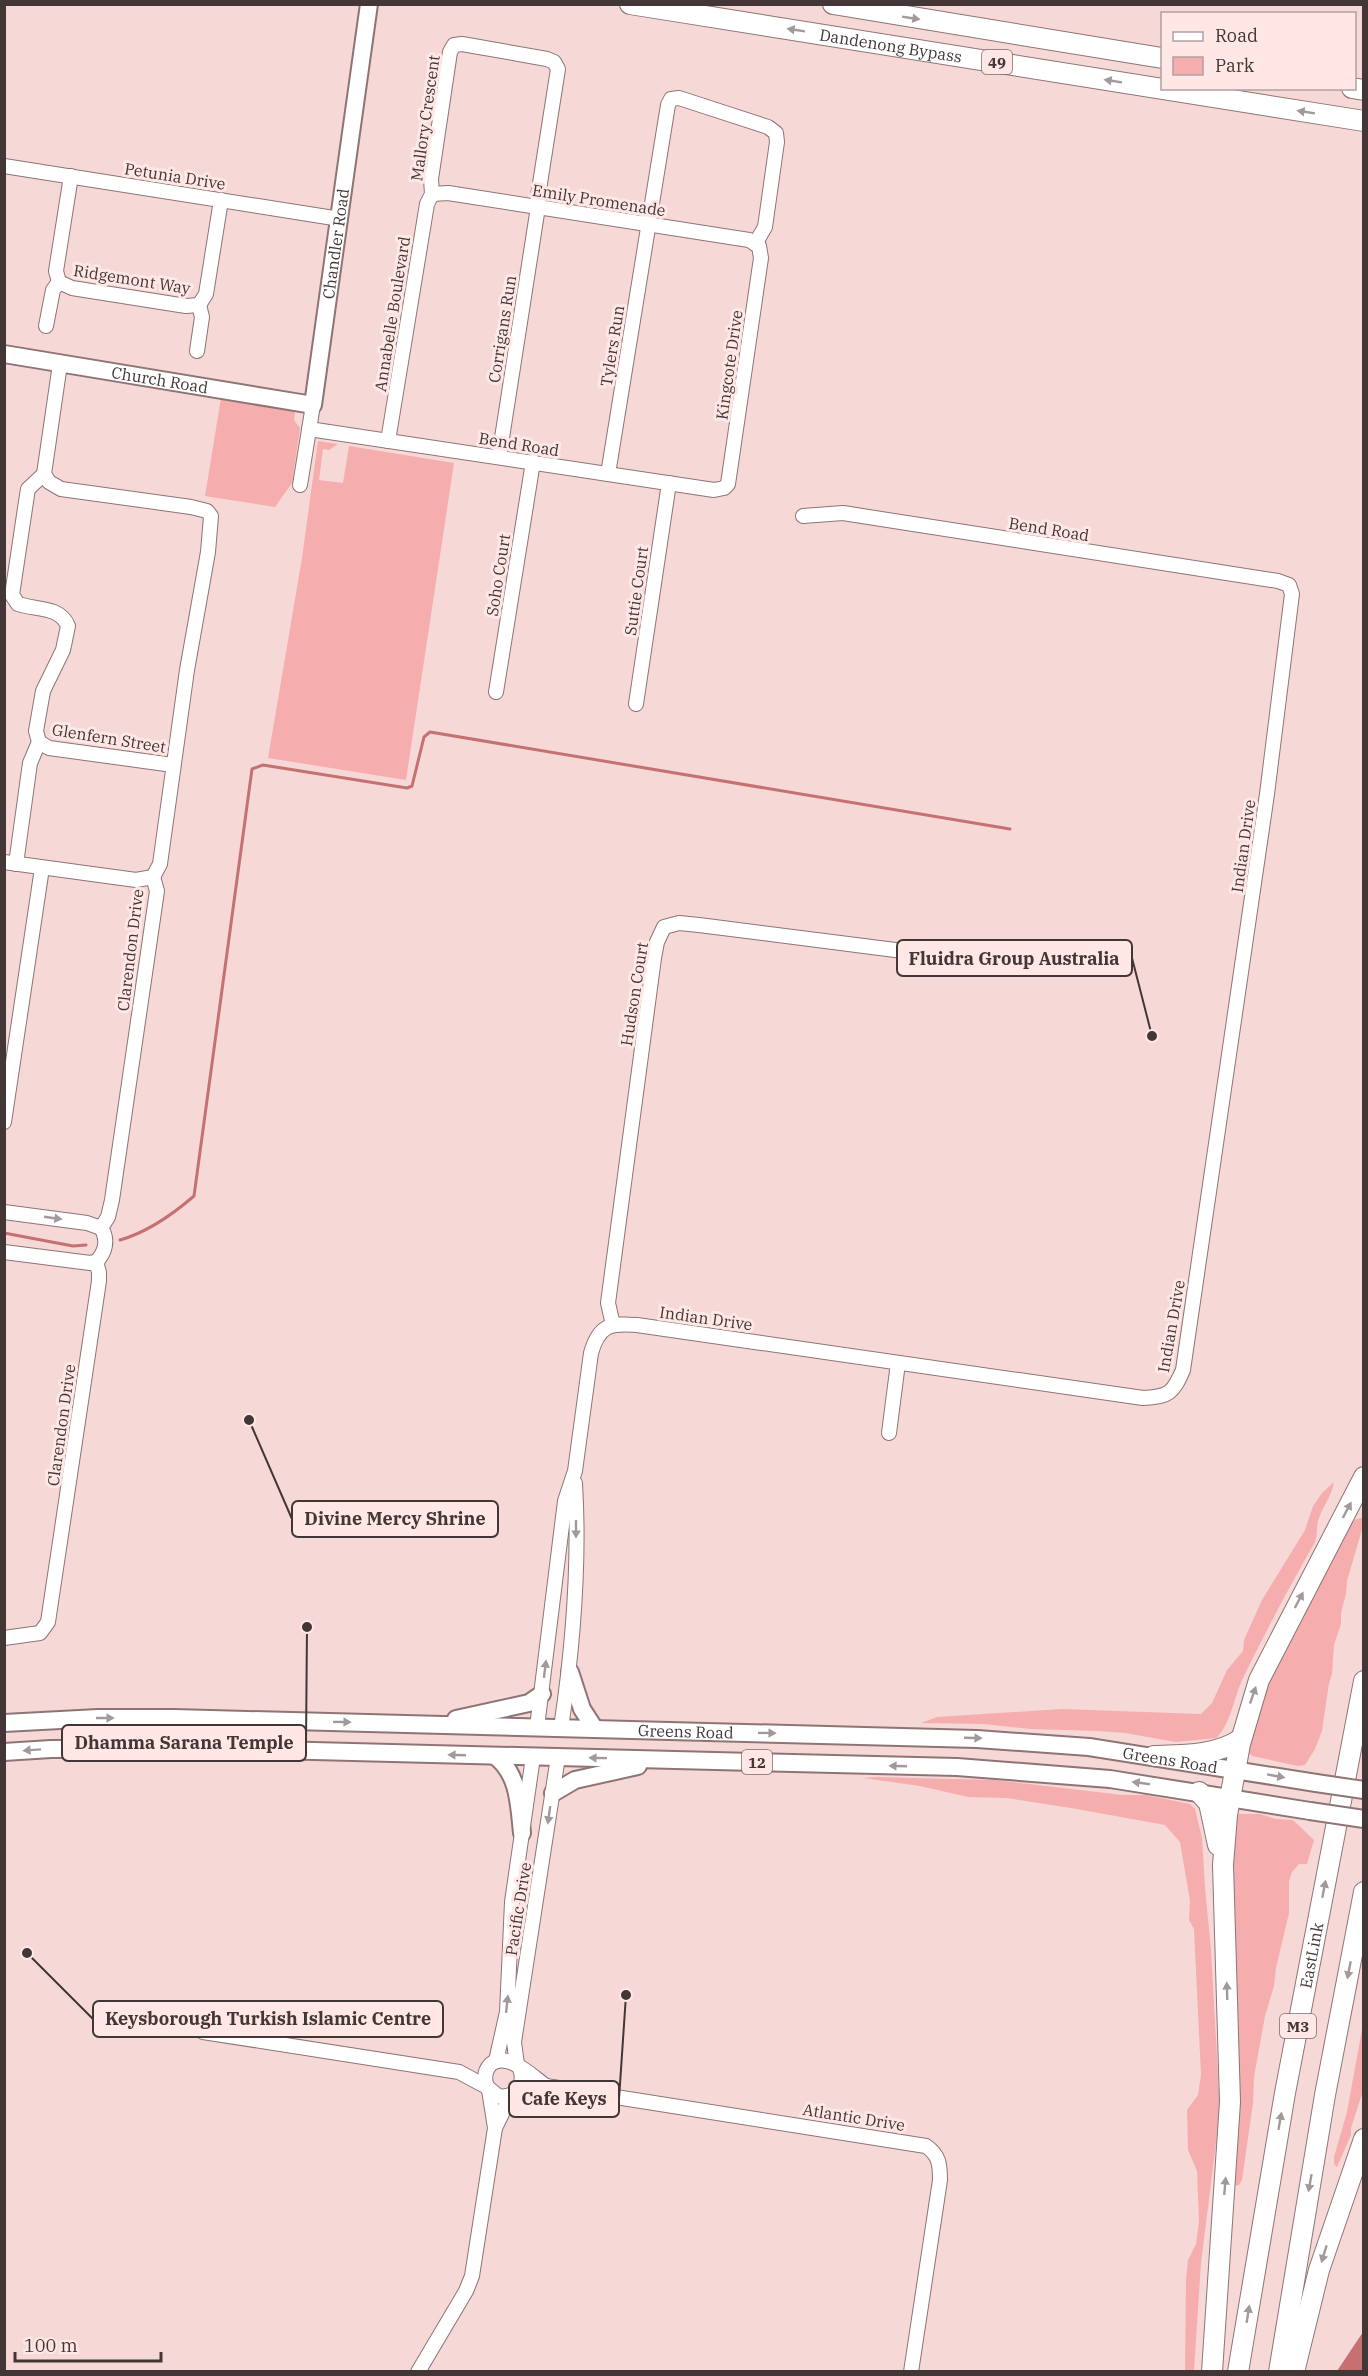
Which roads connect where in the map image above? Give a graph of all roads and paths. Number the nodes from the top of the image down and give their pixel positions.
1 (369, 4) edge
2 (630, 4) edge
3 (833, 4) edge
4 (1161, 58) edge
5 (1161, 89) edge
6 (1170, 90) edge
7 (1364, 121) edge
8 (4, 166) edge
9 (71, 176) junction
10 (432, 194) junction
11 (221, 200) junction
12 (538, 207) junction
13 (340, 219) junction
14 (647, 224) junction
15 (757, 245) junction
16 (59, 282) junction
17 (199, 305) junction
18 (46, 326) dead end
19 (197, 351) dead end
20 (4, 354) edge
21 (60, 364) junction
22 (313, 405) junction
23 (309, 429) junction
24 (388, 441) junction
25 (499, 457) junction
26 (532, 462) junction
27 (44, 474) junction
28 (608, 474) junction
29 (669, 483) junction
30 (300, 485) dead end
31 (724, 488) joint
32 (803, 516) dead end
33 (1289, 585) joint
34 (496, 692) dead end
35 (636, 704) dead end
36 (39, 742) junction
37 (173, 765) junction
38 (10, 863) edge
39 (42, 868) junction
40 (153, 877) junction
41 (958, 950) dead end
42 (4, 1122) edge
43 (4, 1212) edge
44 (101, 1228) junction
45 (4, 1252) edge
46 (96, 1262) junction
47 (613, 1325) junction
48 (898, 1363) junction
49 (889, 1433) dead end
50 (574, 1471) junction
51 (1364, 1477) edge
52 (4, 1638) edge
53 (570, 1672) junction
54 (1364, 1681) edge
55 (542, 1694) junction
56 (4, 1723) edge
57 (429, 1724) junction
58 (537, 1727) junction
59 (561, 1728) junction
60 (595, 1729) junction
61 (1241, 1740) junction
62 (4, 1752) edge
63 (1154, 1755) junction
64 (495, 1756) junction
65 (533, 1757) junction
66 (558, 1757) junction
67 (681, 1760) junction
68 (1235, 1769) junction
69 (1364, 1790) edge
70 (1199, 1792) junction
71 (553, 1793) junction
72 (1231, 1798) junction
73 (1364, 1819) edge
74 (522, 1833) junction
75 (1224, 1889) junction
76 (1364, 1892) edge
77 (190, 2022) dead end
78 (494, 2063) junction
79 (519, 2067) junction
80 (459, 2072) junction
81 (546, 2086) junction
82 (488, 2089) junction
83 (513, 2094) junction
84 (495, 2128) junction
85 (1364, 2139) edge
86 (418, 2372) edge
87 (911, 2372) edge
88 (1212, 2372) edge
89 (1238, 2372) edge
90 (1279, 2372) edge
91 (1294, 2372) edge

1 - 13 main road, Chandler Road
5 -> 2 highway, Dandenong Bypass / 49
3 -> 4 highway, Dandenong Bypass / 49
7 -> 6 highway, Dandenong Bypass / 49
8 - 9 street, Petunia Drive
9 - 11 street, Petunia Drive
9 - 16 street
10 - 12 street, Emily Promenade
10 - 12 street, Mallory Crescent
10 - 24 street, Annabelle Boulevard
11 - 13 street, Petunia Drive
11 - 17 street
12 - 14 street, Emily Promenade
12 - 25 street, Corrigans Run
13 - 22 main road, Chandler Road
14 - 15 street, Emily Promenade
14 - 15 street, Tylers Run
14 - 28 street, Tylers Run
15 - 31 street, Kingcote Drive
16 - 17 street, Ridgemont Way
16 - 18 street
17 - 19 street
20 - 21 main road, Church Road
21 - 22 main road, Church Road
21 - 27 street
22 - 23 street, Chandler Road
23 - 24 street, Bend Road
23 - 30 street, Chandler Road
24 - 25 street, Bend Road
25 - 26 street, Bend Road
26 - 28 street, Bend Road
26 - 34 street, Soho Court
27 - 36 street, Glenfern Street
27 - 37 street, Clarendon Drive
28 - 29 street, Bend Road
29 - 31 street, Bend Road
29 - 35 street, Suttie Court
32 - 33 street, Bend Road
33 - 48 street, Indian Drive
36 - 37 street, Glenfern Street
36 - 38 street
37 - 40 street, Clarendon Drive
38 - 39 street
39 - 40 street
39 - 42 street
40 - 44 street, Clarendon Drive
41 - 47 street, Hudson Court
43 -> 44 street
44 - 46 street, Clarendon Drive
45 - 46 street
46 - 52 street, Clarendon Drive
47 - 48 street, Indian Drive
47 - 50 street
48 - 49 street
50 -> 53 street
55 -> 50 street
61 -> 51 highway
53 - 59 street
53 - 60 main road
89 -> 54 highway, EastLink / M3
55 - 57 main road
55 - 58 street
56 -> 57 main road, Greens Road / 12
57 - 58 main road, Greens Road / 12
58 - 59 main road, Greens Road / 12
58 - 65 main road
59 - 60 main road, Greens Road / 12
59 - 66 main road
60 -> 63 main road, Greens Road / 12
61 - 63 highway
61 - 68 highway
64 -> 62 main road, Greens Road / 12
63 - 68 main road, Greens Road / 12
64 - 65 main road, Greens Road / 12
64 - 74 main road
65 - 66 main road, Greens Road / 12
65 - 74 street, Pacific Drive
67 -> 66 main road, Greens Road / 12
66 - 71 street, Pacific Drive
70 -> 67 main road, Greens Road / 12
67 - 71 main road
68 -> 69 main road, Greens Road / 12, bridge
68 - 72 highway
70 - 72 main road, Greens Road / 12
70 - 75 highway
71 -> 79 street, Pacific Drive
72 - 73 main road, Greens Road / 12, bridge
72 - 75 highway
78 -> 74 street, Pacific Drive
88 -> 75 highway
76 -> 90 highway, M3
77 - 80 street
78 - 79 street
78 - 80 street
78 - 82 street
79 - 81 street, Atlantic Drive
79 - 83 street
80 - 82 street
81 - 83 street, Atlantic Drive
81 - 87 street, Atlantic Drive
82 - 83 street
82 - 84 street
83 - 84 street
84 - 86 street
85 -> 91 highway

